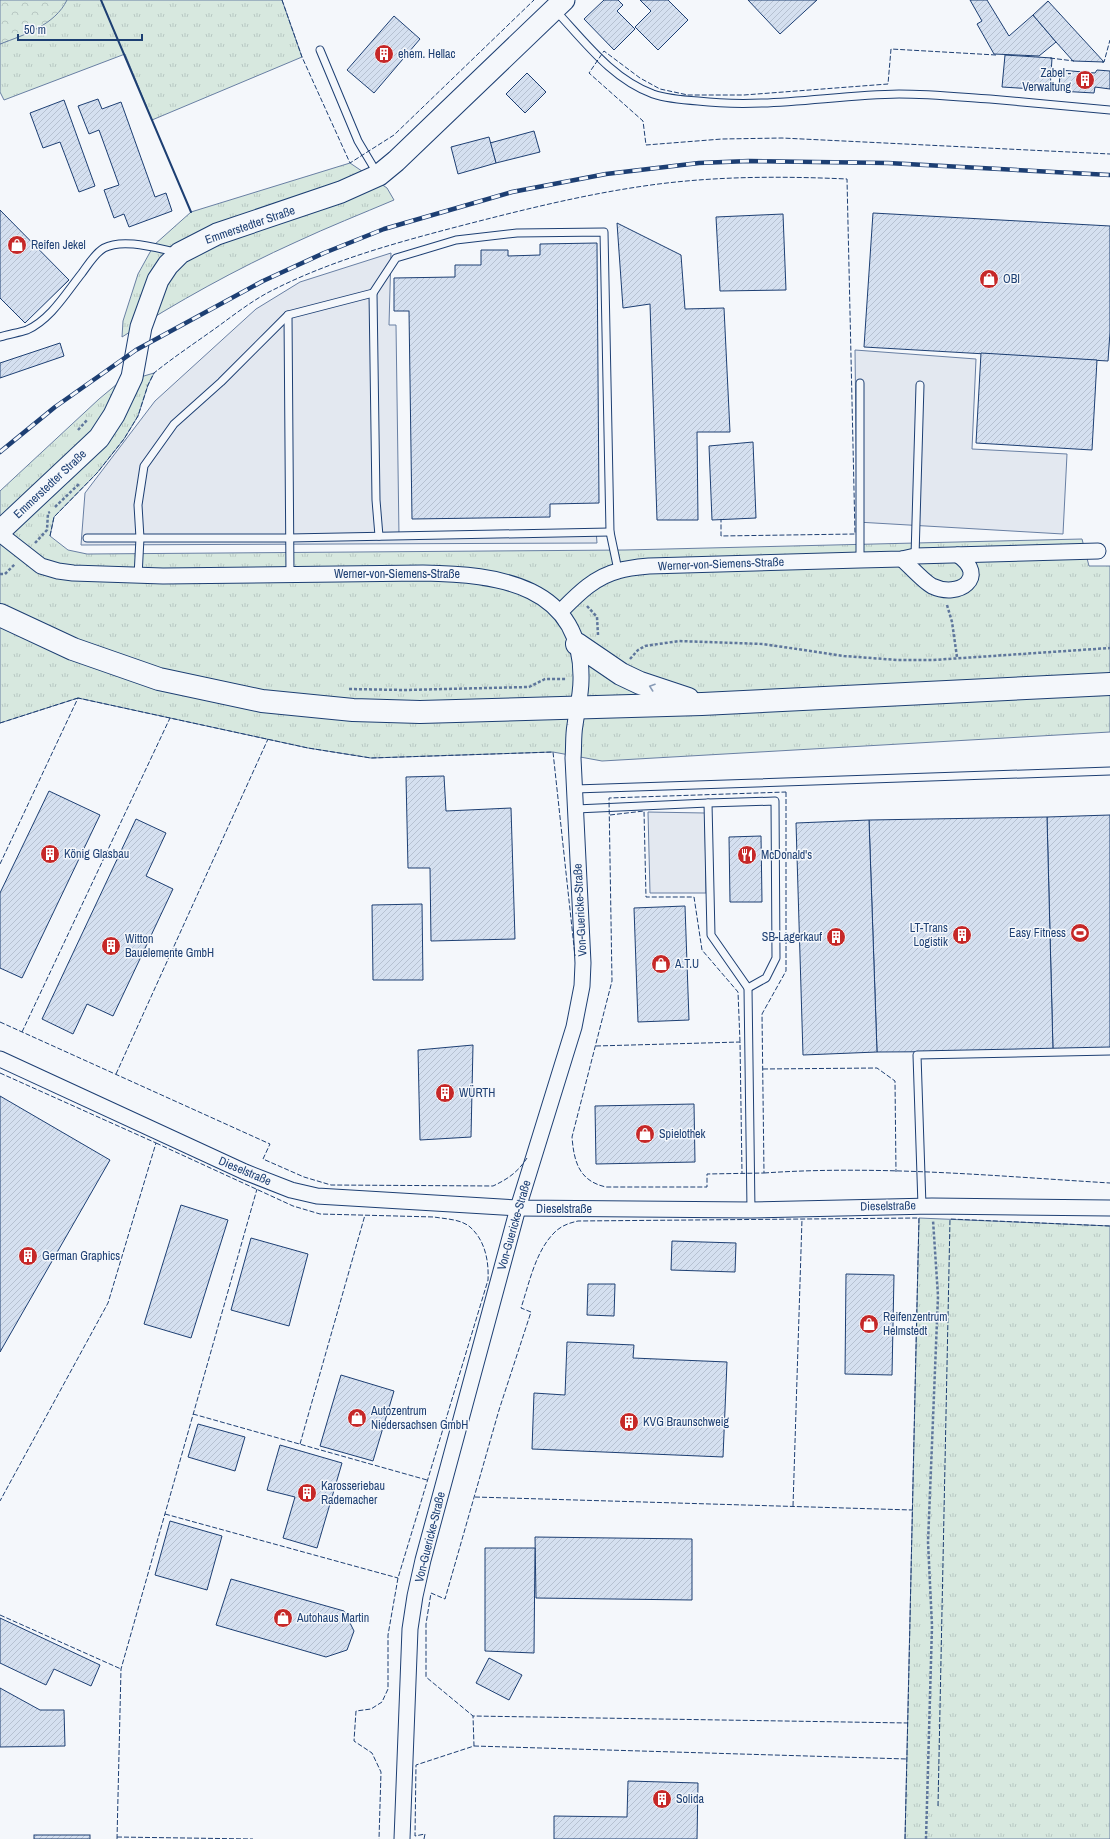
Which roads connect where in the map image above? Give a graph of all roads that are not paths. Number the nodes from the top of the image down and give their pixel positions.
1 (559, 5) edge
2 (320, 50) dead end
3 (1110, 110) edge
4 (379, 175) junction
5 (180, 253) junction
6 (372, 293) junction
7 (288, 316) junction
8 (0, 336) edge
9 (860, 383) dead end
10 (920, 385) dead end
11 (0, 531) edge
12 (610, 532) junction
13 (0, 534) edge
14 (378, 536) junction
15 (86, 538) dead end
16 (140, 538) junction
17 (289, 538) junction
18 (1098, 551) dead end
19 (958, 555) junction
20 (909, 557) junction
21 (860, 560) junction
22 (618, 570) junction
23 (290, 575) junction
24 (138, 576) junction
25 (560, 612) junction
26 (0, 615) edge
27 (577, 644) junction
28 (1110, 684) edge
29 (702, 704) junction
30 (577, 707) junction
31 (1110, 772) edge
32 (575, 789) junction
33 (708, 803) junction
34 (576, 809) junction
35 (748, 988) junction
36 (1110, 1051) edge
37 (0, 1059) edge
38 (927, 1206) junction
39 (518, 1208) junction
40 (1110, 1208) edge
41 (751, 1210) junction
42 (402, 1839) edge

1 - 3 lane
1 - 4 main road, Emmerstedter Straße
2 - 4 lane
4 - 5 main road, Emmerstedter Straße
5 - 8 lane
5 - 11 main road, Emmerstedter Straße
6 - 7 lane
6 - 12 lane
6 - 14 lane
7 - 16 lane
7 - 17 lane
9 - 21 lane
10 - 20 lane
12 - 14 lane
12 - 22 lane
13 - 24 street, Werner-von-Siemens-Straße
14 - 17 lane
15 - 16 lane
16 - 17 lane
16 - 24 lane
17 - 23 lane
18 - 19 street, Werner-von-Siemens-Straße
19 - 20 street, Werner-von-Siemens-Straße
19 - 20 street
20 - 21 street, Werner-von-Siemens-Straße
21 - 22 street, Werner-von-Siemens-Straße
22 - 25 street, Werner-von-Siemens-Straße
23 - 24 street, Werner-von-Siemens-Straße
23 - 25 street, Werner-von-Siemens-Straße
25 - 27 street, Von-Guericke-Straße
26 - 30 main road
29 -> 27 main road
27 - 30 street, Von-Guericke-Straße
28 - 29 main road
29 - 30 main road
30 - 32 street, Von-Guericke-Straße
31 - 32 lane
32 - 34 street, Von-Guericke-Straße
33 - 34 lane
33 - 35 lane
33 - 35 lane
34 - 39 street, Von-Guericke-Straße
35 - 41 lane
36 - 38 lane
37 - 39 street, Dieselstraße
38 - 40 street, Dieselstraße
38 - 41 street, Dieselstraße
39 - 41 street, Dieselstraße
39 - 42 street, Von-Guericke-Straße

